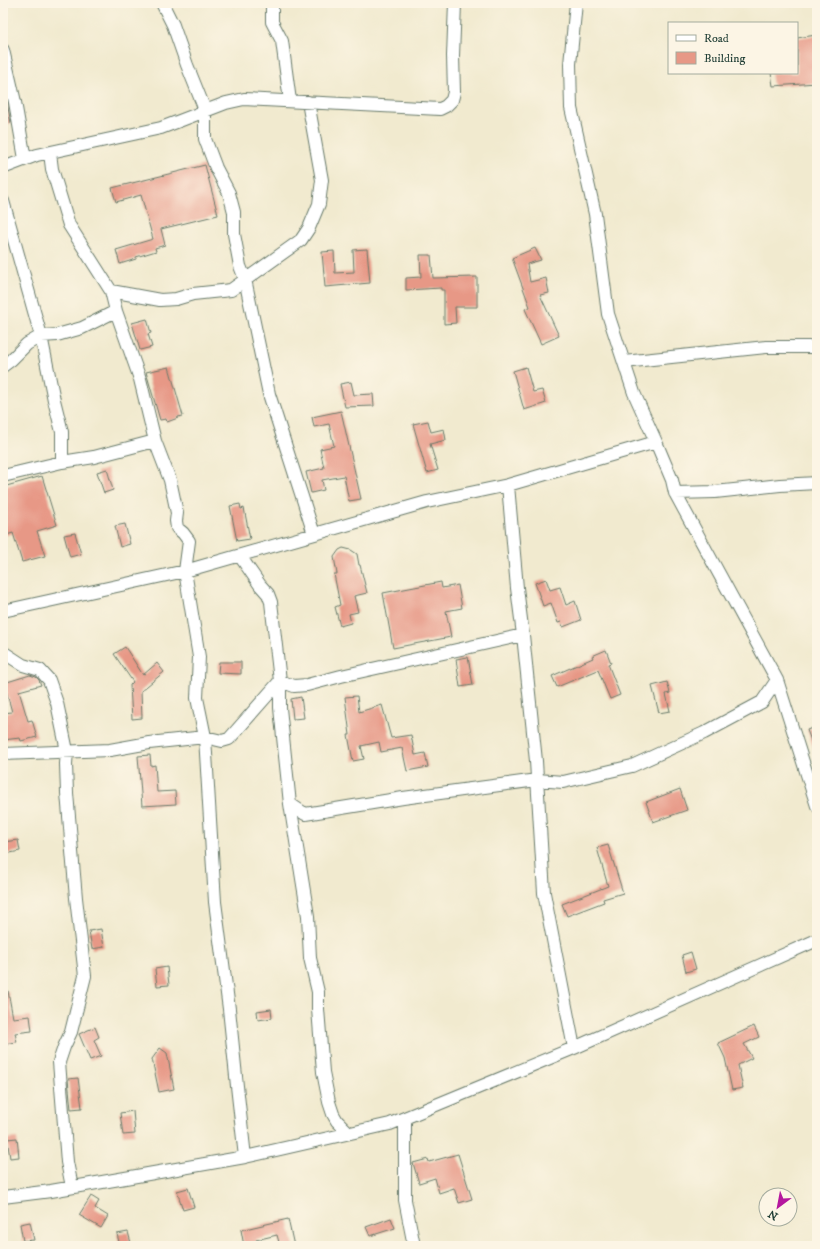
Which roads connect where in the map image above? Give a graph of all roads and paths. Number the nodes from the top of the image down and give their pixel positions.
1 (162, 3) edge
2 (272, 3) edge
3 (455, 3) edge
4 (576, 3) edge
5 (3, 50) edge
6 (290, 101) junction
7 (308, 102) junction
8 (205, 110) junction
9 (50, 153) junction
10 (25, 159) junction
11 (3, 168) edge
12 (3, 201) edge
13 (245, 279) junction
14 (111, 291) junction
15 (116, 311) junction
16 (41, 336) junction
17 (817, 347) edge
18 (624, 362) junction
19 (3, 366) edge
20 (155, 441) junction
21 (656, 442) junction
22 (62, 462) junction
23 (3, 476) edge
24 (817, 483) edge
25 (508, 485) junction
26 (675, 493) junction
27 (314, 534) junction
28 (240, 556) junction
29 (185, 570) junction
30 (3, 611) edge
31 (523, 634) junction
32 (3, 652) edge
33 (777, 680) junction
34 (280, 682) junction
35 (205, 737) junction
36 (67, 751) junction
37 (3, 754) edge
38 (537, 780) junction
39 (290, 804) junction
40 (817, 806) edge
41 (817, 940) edge
42 (574, 1048) junction
43 (405, 1119) junction
44 (349, 1133) junction
45 (245, 1157) junction
46 (72, 1187) junction
47 (3, 1197) edge
48 (414, 1246) edge

1 - 8 street
2 - 6 street
3 - 7 street
4 - 18 street
5 - 10 street
6 - 7 street
6 - 8 street
7 - 13 street
8 - 9 street
8 - 13 street
9 - 10 street
9 - 14 street
10 - 11 street
12 - 16 street
13 - 14 street
13 - 27 street
14 - 15 street
15 - 16 street
15 - 20 street
16 - 19 street
16 - 22 street
17 - 18 street
18 - 21 street
20 - 22 street
20 - 29 street
21 - 25 street
21 - 26 street
22 - 23 street
24 - 26 street
25 - 27 street
25 - 31 street
26 - 33 street
27 - 28 street
28 - 29 street
28 - 34 street
29 - 30 street
29 - 35 street
31 - 34 street
31 - 38 street
32 - 36 street
33 - 38 street
33 - 40 street
34 - 35 street
34 - 39 street
35 - 36 street
35 - 45 street
36 - 37 street
36 - 46 street
38 - 39 street
38 - 42 street
39 - 44 street
41 - 42 street
42 - 43 street
43 - 44 street
43 - 48 street
44 - 45 street
45 - 46 street
46 - 47 street

